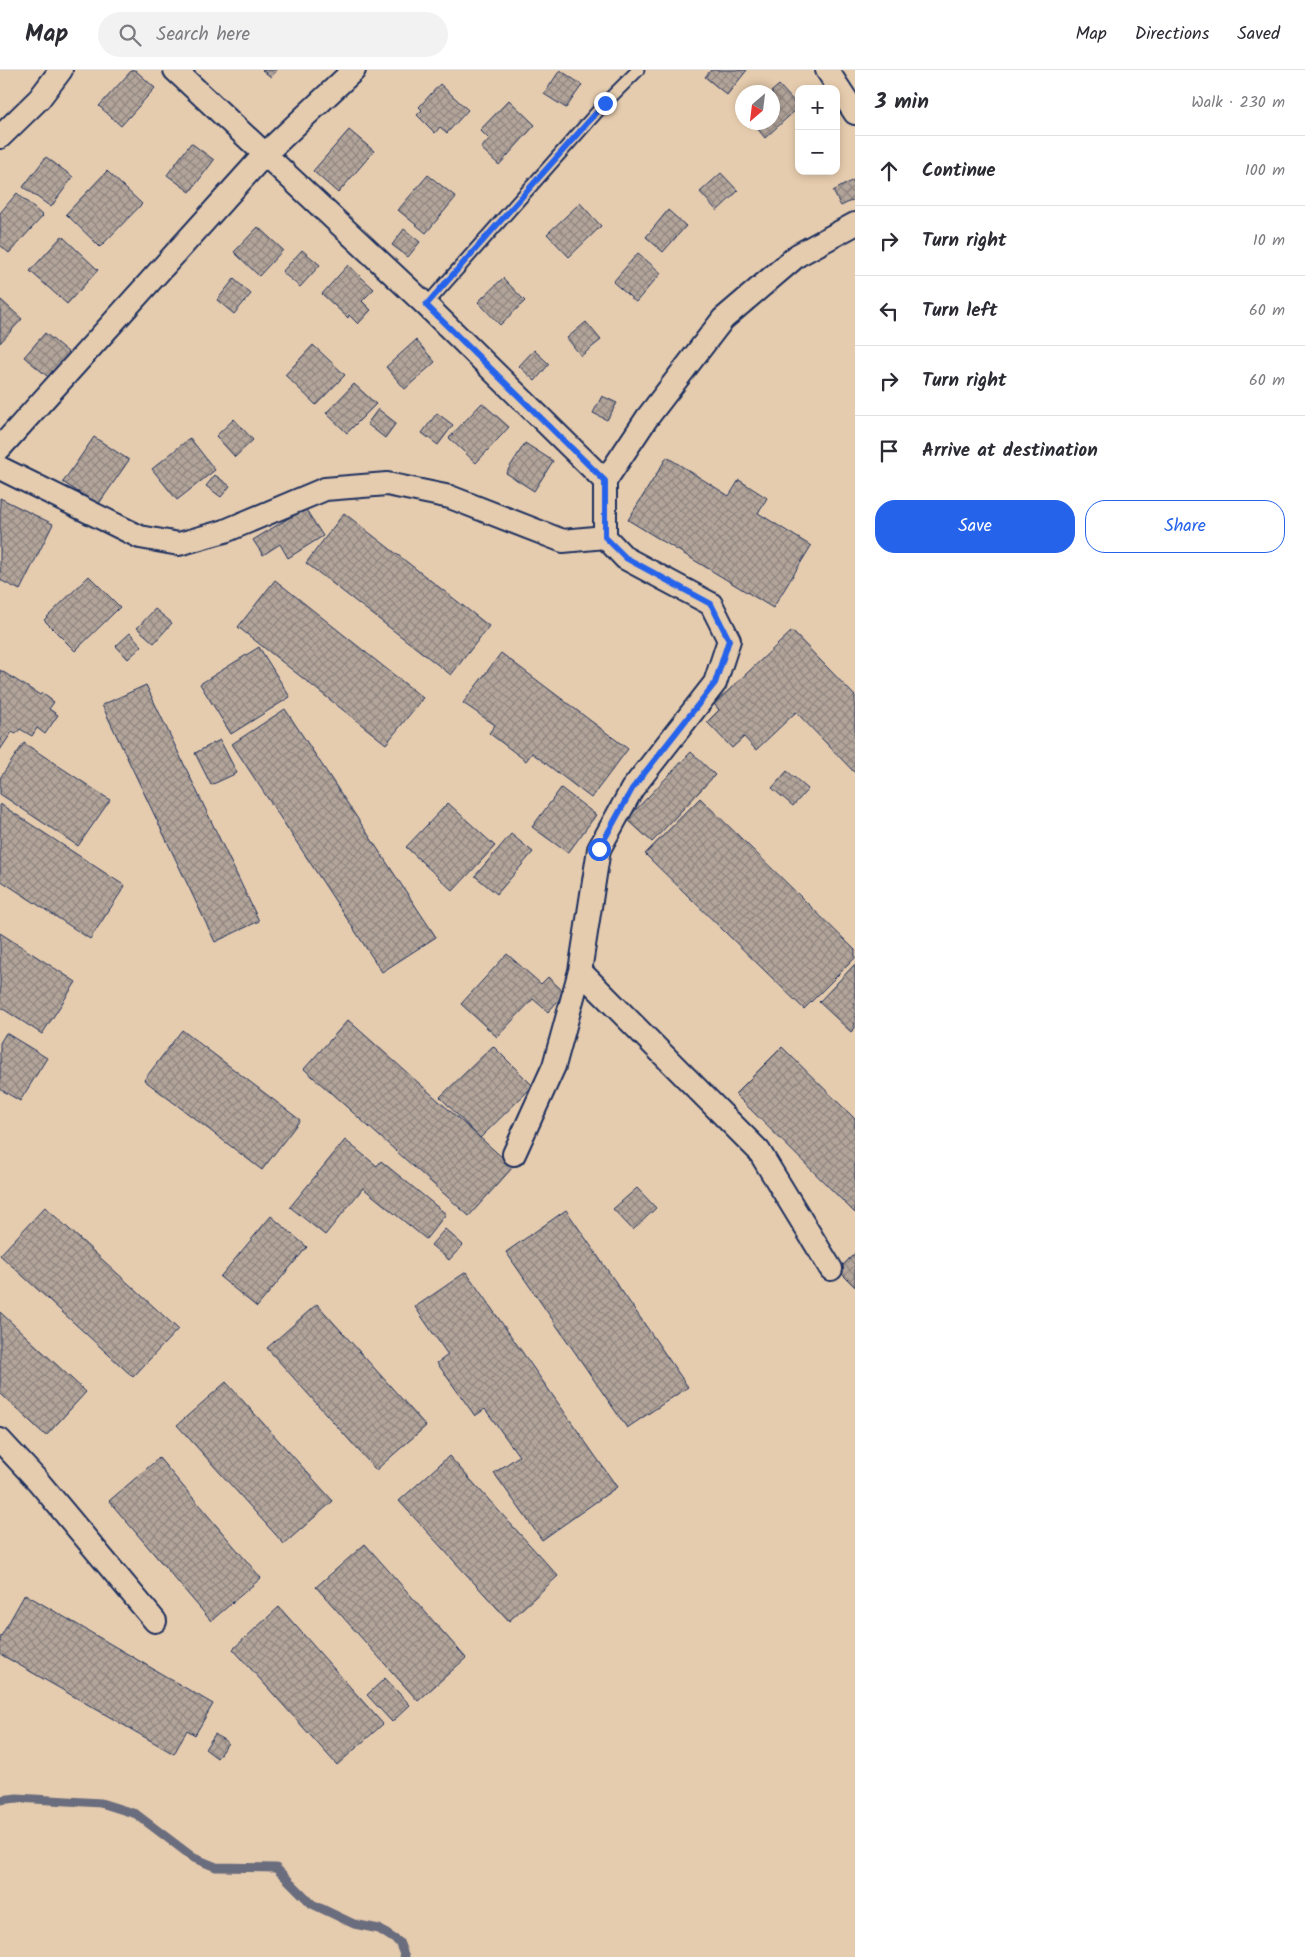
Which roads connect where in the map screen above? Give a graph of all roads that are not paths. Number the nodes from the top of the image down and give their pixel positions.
1 (61, 70) edge
2 (175, 70) edge
3 (354, 70) edge
4 (638, 70) edge
5 (827, 70) edge
6 (855, 113) edge
7 (0, 137) edge
8 (264, 155) junction
9 (855, 224) edge
10 (426, 305) junction
11 (0, 448) edge
12 (0, 468) edge
13 (605, 481) junction
14 (605, 537) junction
15 (580, 971) junction
16 (514, 1154) dead end
17 (831, 1268) dead end
18 (0, 1440) edge
19 (155, 1621) dead end

1 - 7 street
2 - 8 street
3 - 8 street
4 - 10 lane
5 - 6 street
8 - 10 street
8 - 11 street
9 - 13 street
10 - 13 street
12 - 14 street
13 - 14 street
14 - 15 street
15 - 16 street
15 - 17 street
18 - 19 street

